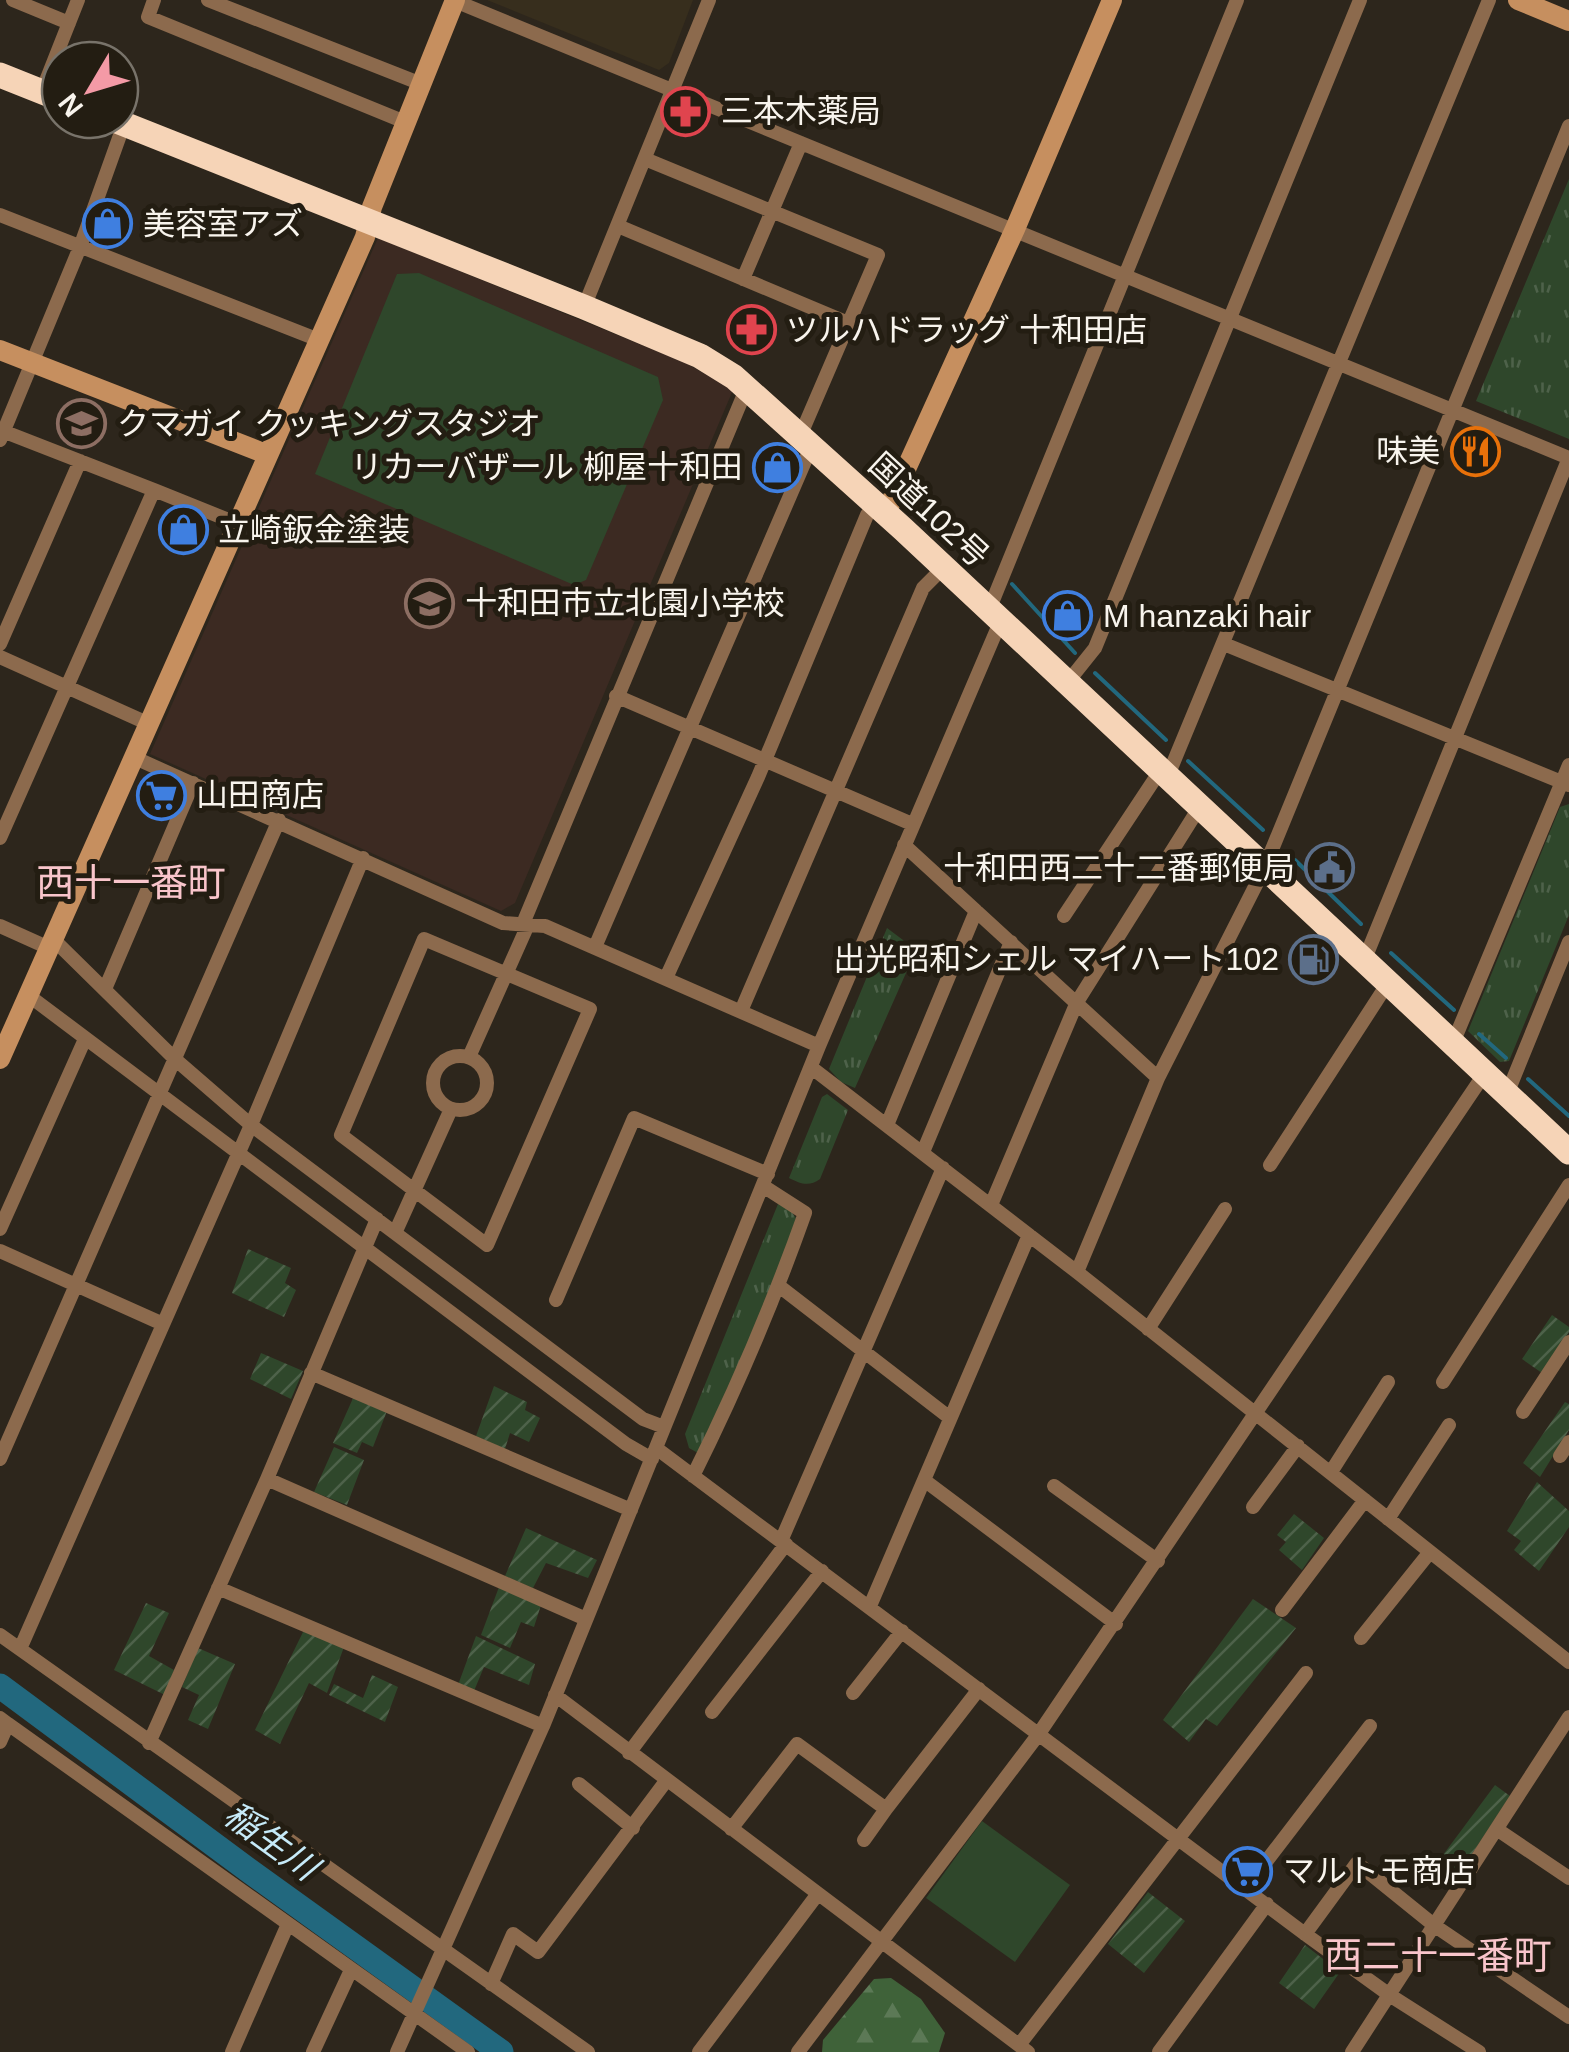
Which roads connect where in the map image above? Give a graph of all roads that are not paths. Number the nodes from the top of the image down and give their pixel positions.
1 (13, 0) edge
2 (78, 0) edge
3 (154, 0) edge
4 (208, 0) edge
5 (454, 0) edge
6 (709, 0) edge
7 (1112, 0) edge
8 (1237, 0) edge
9 (1360, 0) edge
10 (1489, 0) edge
11 (1518, 0) edge
12 (1569, 21) edge
13 (69, 23) junction
14 (65, 40) edge
15 (0, 75) edge
16 (420, 83) junction
17 (674, 89) junction
18 (40, 91) edge
19 (405, 122) junction
20 (1569, 126) edge
21 (140, 130) edge
22 (113, 140) edge
23 (801, 143) junction
24 (645, 160) junction
25 (772, 211) junction
26 (0, 215) edge
27 (369, 219) junction
28 (618, 226) junction
29 (1014, 229) junction
30 (80, 246) junction
31 (1124, 276) junction
32 (743, 279) junction
33 (584, 307) junction
34 (1231, 318) junction
35 (848, 323) junction
36 (318, 340) junction
37 (0, 350) edge
38 (32, 363) junction
39 (1339, 363) junction
40 (747, 386) junction
41 (1454, 410) junction
42 (1, 434) edge
43 (807, 440) junction
44 (266, 454) junction
45 (80, 461) junction
46 (154, 490) junction
47 (880, 508) junction
48 (236, 524) junction
49 (944, 567) junction
50 (995, 615) junction
51 (0, 644) edge
52 (1224, 644) junction
53 (0, 657) edge
54 (1067, 683) junction
55 (67, 687) junction
56 (1339, 691) junction
57 (616, 696) junction
58 (147, 724) junction
59 (689, 728) junction
60 (1454, 738) junction
61 (133, 757) junction
62 (764, 760) junction
63 (1569, 765) edge
64 (1164, 774) junction
65 (193, 783) junction
66 (1565, 784) edge
67 (836, 790) junction
68 (1199, 808) junction
69 (279, 820) junction
70 (912, 824) junction
71 (0, 838) edge
72 (904, 845) junction
73 (363, 858) junction
74 (1264, 868) junction
75 (976, 911) junction
76 (1064, 916) dead end
77 (0, 926) edge
78 (525, 926) junction
79 (1011, 942) junction
80 (1569, 942) edge
81 (51, 943) junction
82 (595, 947) junction
83 (1364, 961) junction
84 (508, 974) junction
85 (666, 978) junction
86 (1388, 983) junction
87 (105, 988) junction
88 (28, 995) junction
89 (1077, 1002) junction
90 (741, 1011) junction
91 (85, 1039) junction
92 (1452, 1044) junction
93 (819, 1046) junction
94 (469, 1057) junction
95 (0, 1059) edge
96 (176, 1060) junction
97 (812, 1068) junction
98 (1484, 1073) junction
99 (1158, 1078) junction
100 (1507, 1094) junction
101 (162, 1095) junction
102 (451, 1109) junction
103 (251, 1125) junction
104 (887, 1125) junction
105 (923, 1152) junction
106 (1569, 1152) edge
107 (238, 1153) junction
108 (1270, 1166) dead end
109 (943, 1168) junction
110 (766, 1180) junction
111 (1569, 1186) edge
112 (412, 1191) junction
113 (990, 1205) junction
114 (1225, 1208) dead end
115 (377, 1219) junction
116 (0, 1229) edge
117 (395, 1232) junction
118 (1028, 1235) junction
119 (364, 1247) junction
120 (0, 1251) edge
121 (1077, 1272) junction
122 (77, 1286) junction
123 (779, 1286) junction
124 (556, 1300) dead end
125 (163, 1324) junction
126 (1148, 1329) junction
127 (1569, 1342) edge
128 (864, 1352) junction
129 (311, 1373) junction
130 (1388, 1382) dead end
131 (1443, 1382) dead end
132 (1523, 1412) dead end
133 (1256, 1414) junction
134 (950, 1418) junction
135 (1449, 1425) dead end
136 (664, 1426) junction
137 (1569, 1442) edge
138 (1298, 1446) junction
139 (654, 1453) junction
140 (1560, 1456) dead end
141 (0, 1459) edge
142 (1330, 1472) junction
143 (693, 1476) junction
144 (267, 1479) junction
145 (924, 1480) junction
146 (1054, 1486) dead end
147 (1364, 1500) junction
148 (1254, 1507) dead end
149 (631, 1510) junction
150 (1388, 1519) junction
151 (784, 1543) junction
152 (1430, 1552) junction
153 (1158, 1561) junction
154 (822, 1571) junction
155 (218, 1588) junction
156 (870, 1606) junction
157 (1282, 1610) dead end
158 (586, 1620) junction
159 (1116, 1624) junction
160 (902, 1631) junction
161 (0, 1635) edge
162 (1361, 1638) dead end
163 (20, 1648) junction
164 (1569, 1662) edge
165 (1306, 1673) dead end
166 (979, 1689) junction
167 (852, 1694) dead end
168 (555, 1696) junction
169 (712, 1712) dead end
170 (1569, 1716) edge
171 (4, 1721) edge
172 (542, 1726) junction
173 (1370, 1726) dead end
174 (1038, 1735) junction
175 (0, 1742) edge
176 (149, 1743) junction
177 (629, 1754) junction
178 (666, 1781) junction
179 (579, 1784) dead end
180 (886, 1809) junction
181 (633, 1828) junction
182 (731, 1829) junction
183 (1498, 1830) junction
184 (1176, 1839) junction
185 (864, 1840) dead end
186 (1569, 1878) edge
187 (1245, 1888) junction
188 (817, 1895) junction
189 (1267, 1904) junction
190 (288, 1924) junction
191 (1435, 1926) junction
192 (1304, 1934) junction
193 (881, 1944) junction
194 (444, 1952) junction
195 (351, 1970) junction
196 (491, 1984) junction
197 (1391, 1996) junction
198 (416, 2009) junction
199 (1569, 2017) edge
200 (1023, 2048) edge
201 (232, 2052) edge
202 (313, 2052) edge
203 (397, 2052) edge
204 (468, 2052) edge
205 (588, 2052) edge
206 (699, 2052) edge
207 (798, 2052) edge
208 (1160, 2052) edge
209 (1352, 2052) edge
210 (1479, 2052) edge

1 - 13 street
2 - 13 street
3 - 19 street
4 - 16 street
5 - 16 street
5 - 17 street
6 - 17 street
7 - 29 street
8 - 31 street
9 - 34 street
10 - 39 street
11 - 12 street
13 - 14 street
15 - 18 highway
16 - 19 street
17 - 23 street
17 - 24 street
19 - 27 street
20 - 41 street
21 - 27 highway, 国道102号
22 - 30 street
23 - 25 street
23 - 29 street
24 - 25 street
24 - 28 street
25 - 32 street
25 - 35 street
26 - 30 street
27 - 33 highway, 国道102号
27 - 36 street
28 - 32 street
28 - 33 street
29 - 31 street
29 - 47 street
30 - 36 street
30 - 38 street
31 - 34 street
31 - 50 street
32 - 35 street
33 - 40 highway, 国道102号
34 - 39 street
34 - 54 street
35 - 43 street
36 - 44 street
37 - 38 street
38 - 42 street
38 - 44 street
39 - 41 street
39 - 52 street
40 - 43 highway, 国道102号
40 - 57 street
41 - 56 street
41 - 60 street
42 - 45 street
43 - 47 highway, 国道102号
43 - 59 street
44 - 48 street
45 - 46 street
45 - 51 street
46 - 48 street
46 - 55 street
47 - 49 highway, 国道102号
47 - 62 street
48 - 58 street
49 - 50 highway, 国道102号
49 - 67 street
50 - 54 highway, 国道102号
50 - 70 street
52 - 56 street
52 - 64 street
53 - 55 street
54 - 64 highway, 国道102号
55 - 58 street
55 - 71 street
56 - 60 street
56 - 74 street
57 - 59 street
57 - 78 street
58 - 61 street
59 - 62 street
59 - 82 street
60 - 66 street
60 - 83 street
61 - 65 street
61 - 81 street
62 - 67 street
62 - 85 street
63 - 66 street
64 - 68 highway, 国道102号
64 - 76 street
65 - 69 street
65 - 87 street
66 - 92 street
67 - 70 street
67 - 90 street
68 - 74 highway, 国道102号
68 - 89 street
69 - 73 street
69 - 96 street
70 - 72 street
72 - 75 street
72 - 93 street
73 - 78 street
73 - 103 street
74 - 83 highway, 国道102号
74 - 99 street
75 - 79 street
75 - 104 street
77 - 81 street
78 - 82 street
78 - 84 street
79 - 89 street
79 - 105 street
80 - 100 street
81 - 87 street
81 - 88 street
82 - 85 street
83 - 86 highway, 国道102号
84 - 94 street
84 - 112 street
84 - 112 street
85 - 90 street
86 - 92 highway, 国道102号
86 - 108 street
87 - 96 street
88 - 91 street
88 - 95 street
89 - 99 street
89 - 113 street
90 - 93 street
91 - 101 street
91 - 116 street
92 - 98 highway, 国道102号
93 - 97 street
94 - 102 street
94 - 102 street
96 - 101 street
96 - 103 street
97 - 104 street
97 - 110 street
98 - 100 highway, 国道102号
98 - 133 street
99 - 121 street
100 - 106 highway, 国道102号
101 - 107 street
101 - 122 street
102 - 112 street
103 - 107 street
103 - 115 street
104 - 105 street
105 - 109 street
107 - 119 street
107 - 125 street
109 - 113 street
109 - 128 street
110 - 123 street
110 - 124 street
110 - 136 street
111 - 131 street
112 - 117 street
113 - 118 street
114 - 126 street
115 - 117 street
115 - 119 street
117 - 136 street
118 - 121 street
118 - 134 street
119 - 129 street
119 - 139 street
120 - 122 street
121 - 126 street
122 - 125 street
122 - 141 street
123 - 128 street
123 - 143 street
125 - 163 street
126 - 133 street
127 - 132 street
128 - 134 street
128 - 151 street
129 - 144 street
129 - 149 street
130 - 142 street
133 - 138 street
133 - 153 street
134 - 145 street
135 - 150 street
136 - 139 street
137 - 140 street
138 - 142 street
138 - 148 street
139 - 143 street
139 - 149 street
142 - 147 street
143 - 151 street
144 - 155 street
144 - 158 street
145 - 156 street
145 - 159 street
146 - 153 street
147 - 150 street
147 - 157 street
149 - 158 street
150 - 152 street
151 - 154 street
151 - 177 street
152 - 162 street
152 - 164 street
153 - 159 street
154 - 156 street
154 - 169 street
155 - 172 street
155 - 176 street
156 - 160 street
158 - 168 street
159 - 174 street
160 - 166 street
160 - 167 street
161 - 163 street
163 - 176 street
165 - 184 street
166 - 174 street
166 - 180 street
168 - 172 street
168 - 177 street
170 - 183 street
171 - 175 street
171 - 190 street
172 - 194 street
173 - 187 street
174 - 184 street
174 - 193 street
176 - 194 street
177 - 178 street
178 - 181 street
178 - 182 street
179 - 181 street
180 - 182 street
180 - 185 street
181 - 196 street
182 - 188 street
183 - 186 street
183 - 191 street
184 - 187 street
184 - 200 street
187 - 189 street
188 - 193 street
188 - 206 street
189 - 192 street
189 - 208 street
190 - 195 street
190 - 201 street
191 - 192 street
191 - 197 street
191 - 199 street
192 - 197 street
193 - 200 street
193 - 207 street
194 - 196 street
194 - 198 street
195 - 198 street
195 - 202 street
196 - 205 street
197 - 209 street
197 - 210 street
198 - 203 street
198 - 204 street

